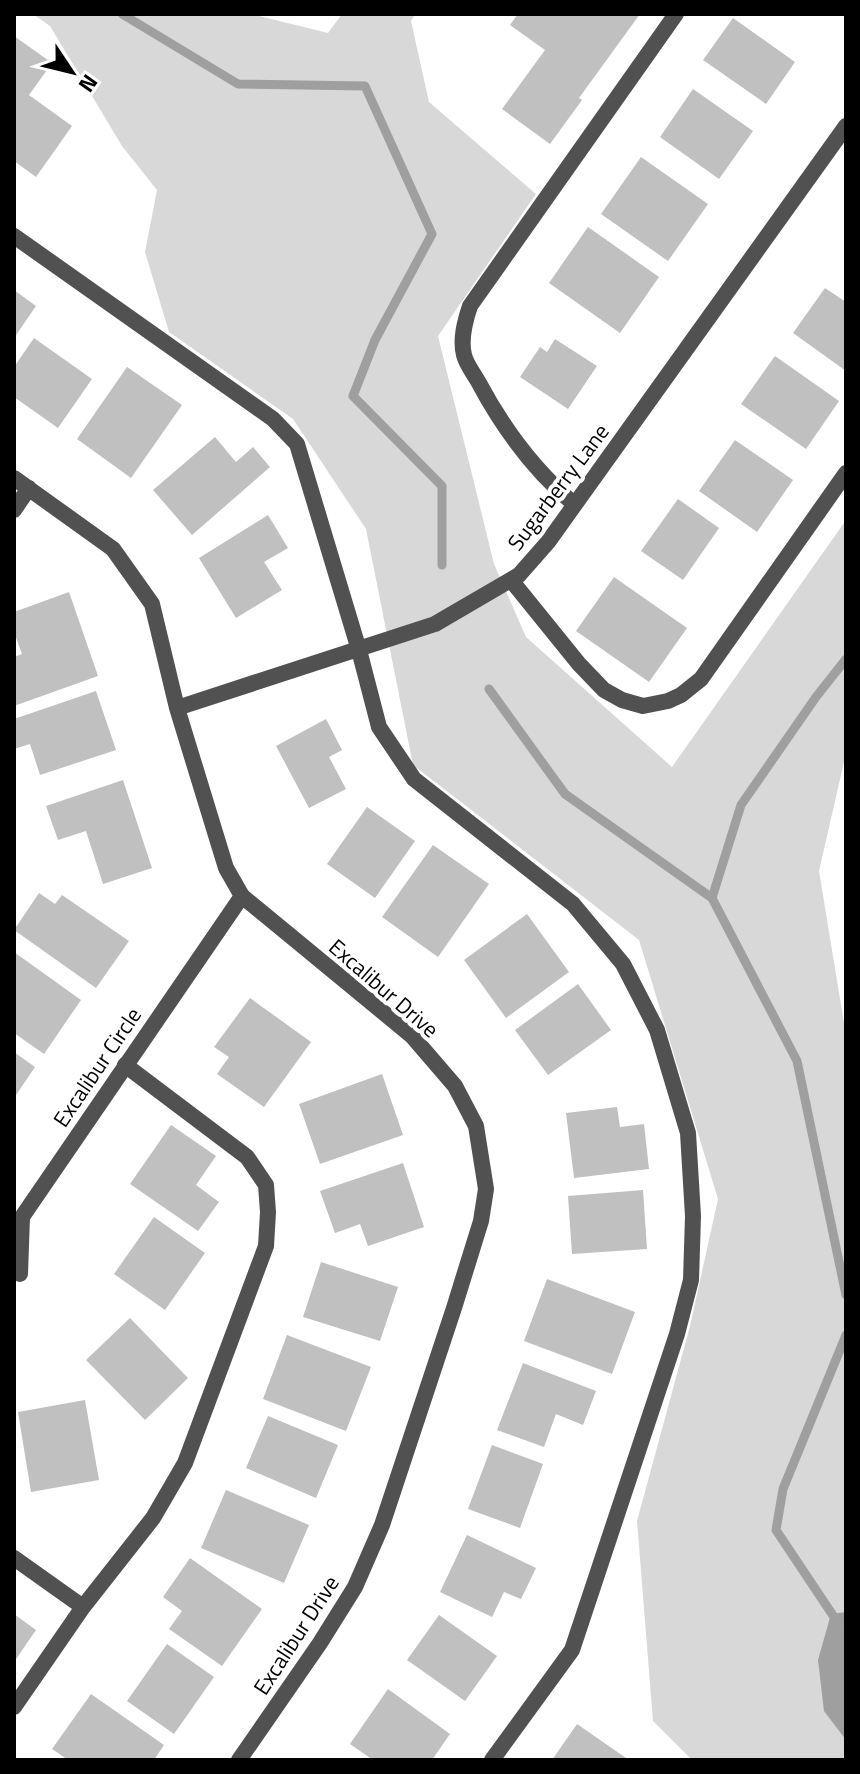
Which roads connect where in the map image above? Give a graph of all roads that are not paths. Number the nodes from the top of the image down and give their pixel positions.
1 (676, 14) edge
2 (846, 126) edge
3 (14, 236) edge
4 (846, 473) edge
5 (14, 478) edge
6 (29, 488) junction
7 (574, 504) junction
8 (14, 510) edge
9 (511, 580) junction
10 (359, 650) junction
11 (177, 708) junction
12 (242, 896) junction
13 (125, 1065) junction
14 (20, 1274) dead end
15 (14, 1558) edge
16 (83, 1607) junction
17 (14, 1707) edge
18 (239, 1760) edge
19 (492, 1760) edge

1 - 7 street
2 - 7 street, Sugarberry Lane
3 - 10 street
4 - 9 street
5 - 6 street, Excalibur Drive
6 - 8 street
6 - 11 street, Excalibur Drive
7 - 9 street, Sugarberry Lane
9 - 10 street, Sugarberry Lane
10 - 11 street, Sugarberry Lane
10 - 19 street
11 - 12 street, Excalibur Drive
12 - 13 street, Excalibur Circle
12 - 18 street, Excalibur Drive
13 - 14 street, Excalibur Circle
13 - 16 street
15 - 16 street
16 - 17 street

